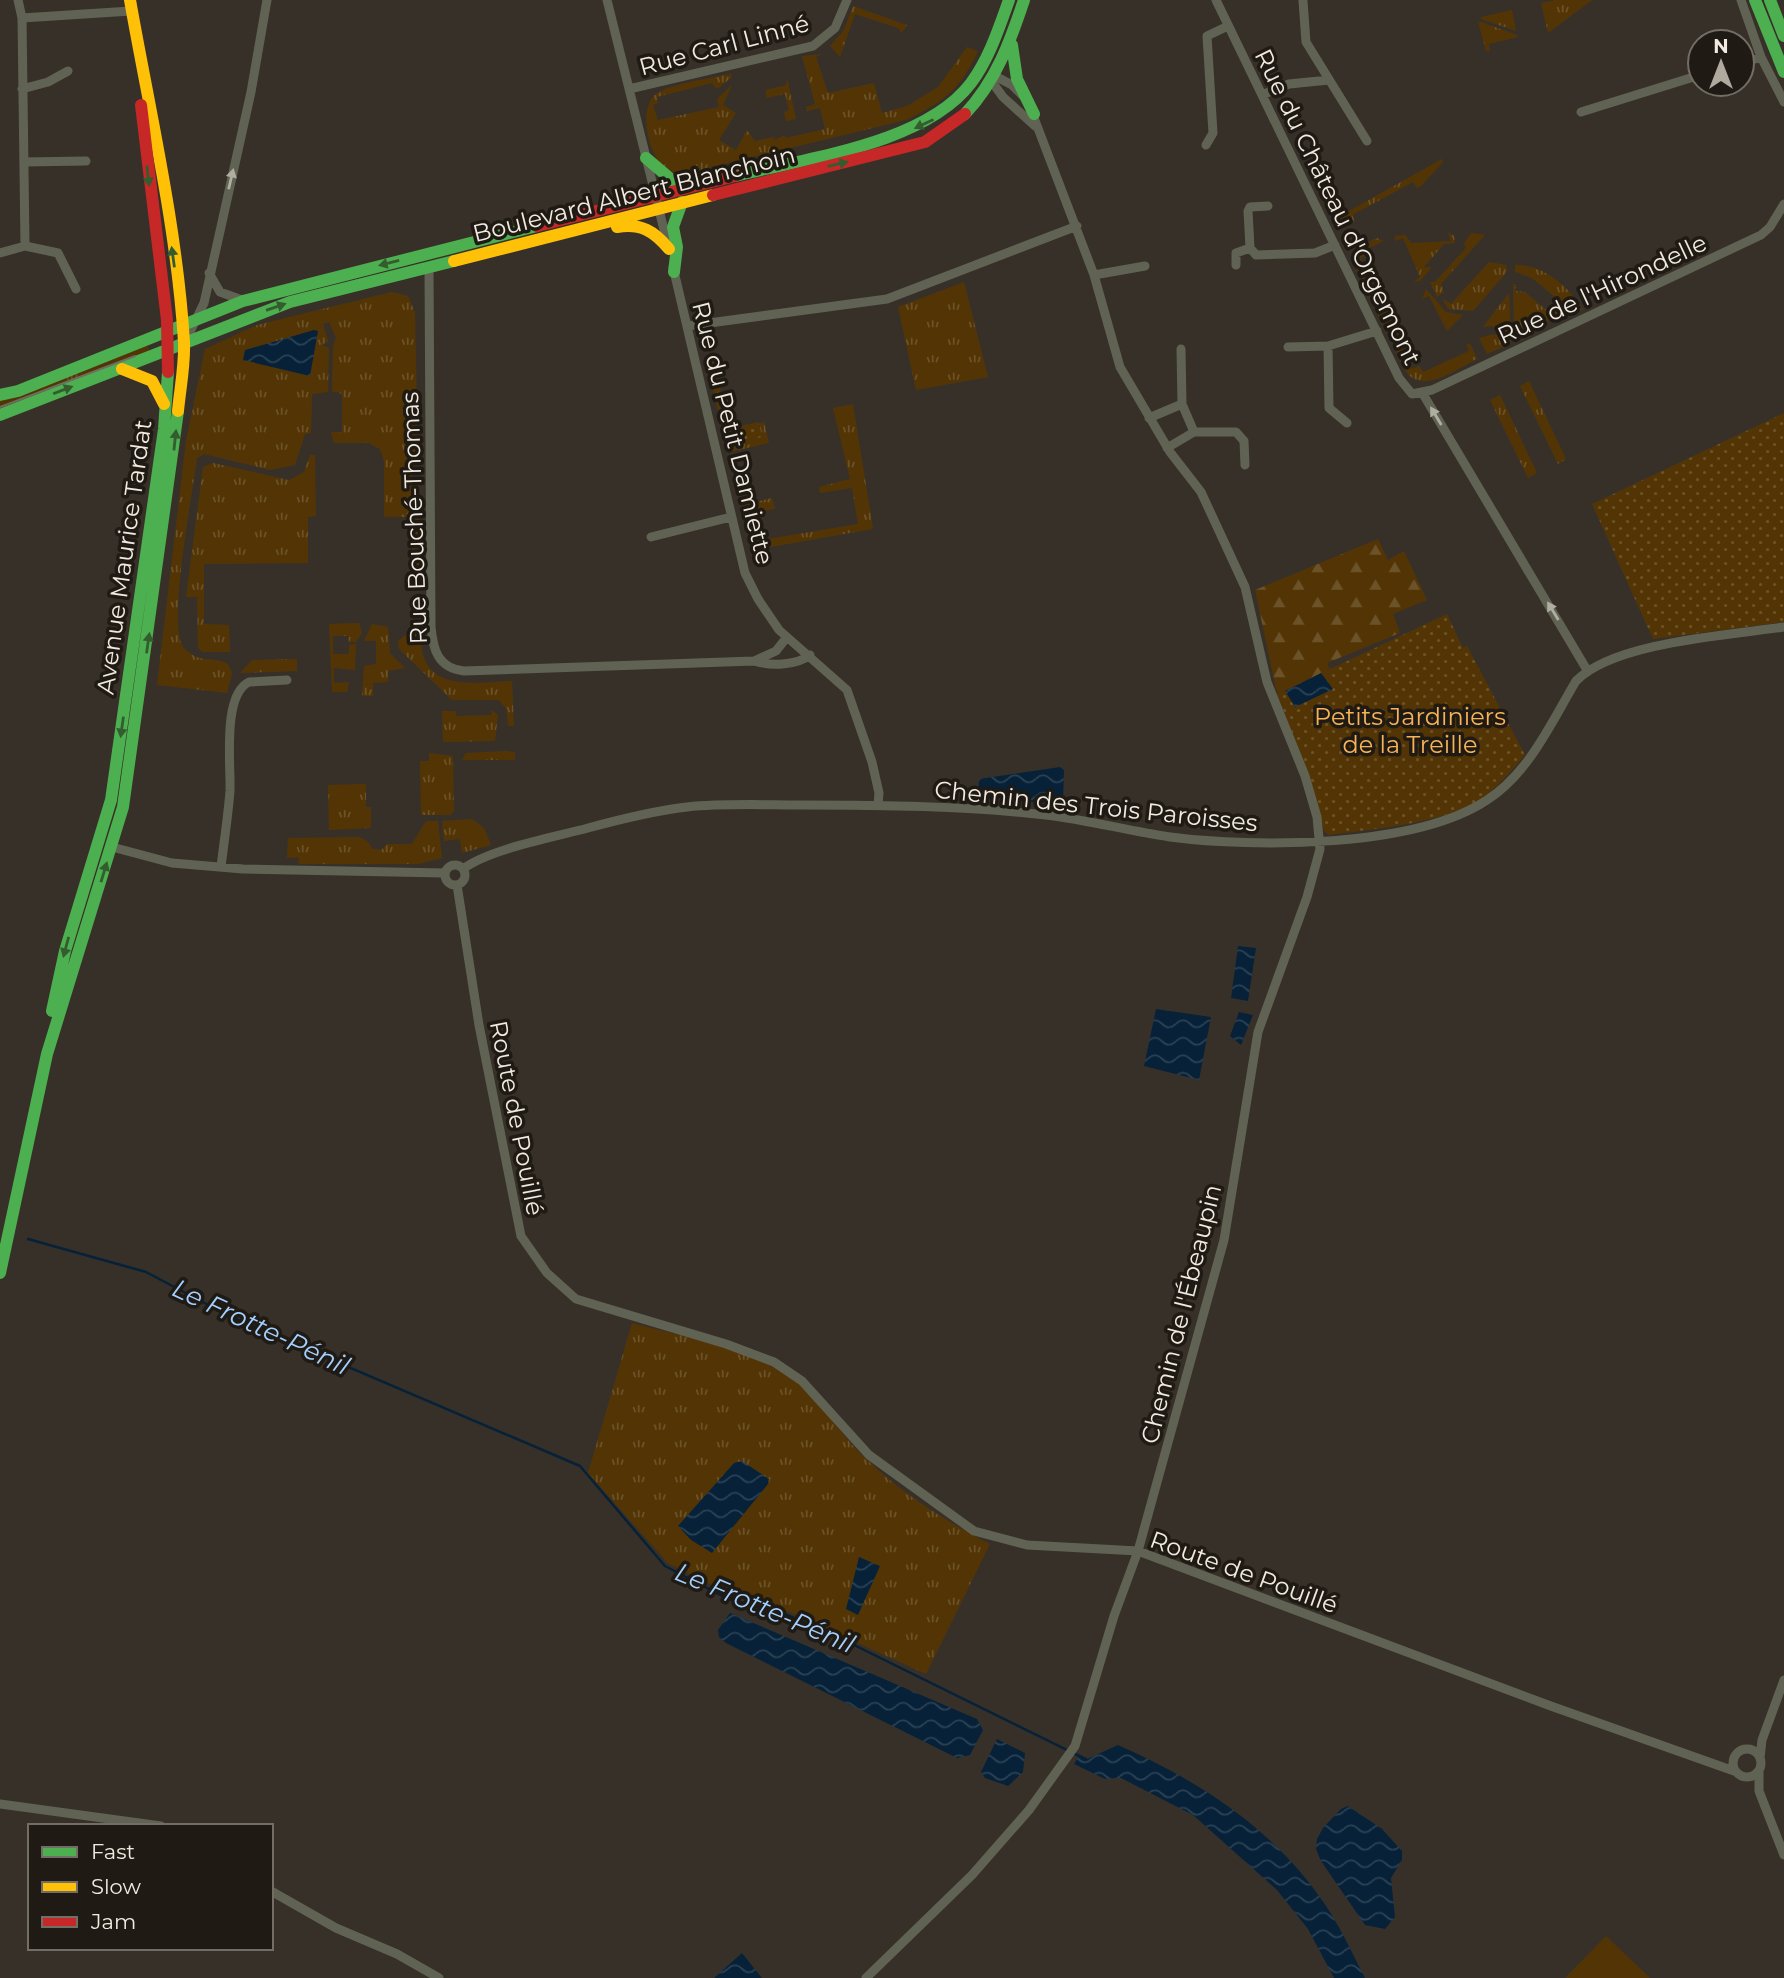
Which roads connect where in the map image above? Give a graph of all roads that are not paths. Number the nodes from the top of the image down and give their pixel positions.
1 (18, 0) edge
2 (267, 0) edge
3 (607, 0) edge
4 (847, 0) edge
5 (1009, 0) edge
6 (1024, 0) edge
7 (1216, 0) edge
8 (1741, 0) edge
9 (1755, 0) edge
10 (1770, 0) edge
11 (1303, 1) edge
12 (130, 5) edge
13 (22, 18) junction
14 (1228, 26) junction
15 (1013, 32) junction
16 (1784, 36) edge
17 (1761, 57) junction
18 (1756, 58) edge
19 (68, 71) dead end
20 (1784, 72) edge
21 (988, 77) junction
22 (1686, 79) edge
23 (1329, 80) junction
24 (22, 89) junction
25 (629, 89) junction
26 (1262, 95) junction
27 (1784, 102) edge
28 (1581, 112) dead end
29 (1034, 114) junction
30 (1367, 141) dead end
31 (1206, 145) dead end
32 (1047, 149) junction
33 (646, 158) junction
34 (86, 161) dead end
35 (24, 162) junction
36 (741, 174) junction
37 (657, 202) junction
38 (682, 202) junction
39 (1784, 204) edge
40 (1268, 206) dead end
41 (1077, 226) junction
42 (572, 230) junction
43 (459, 245) junction
44 (25, 246) junction
45 (1335, 246) junction
46 (1250, 248) junction
47 (669, 249) junction
48 (0, 253) edge
49 (412, 257) junction
50 (1236, 265) dead end
51 (429, 267) junction
52 (1145, 267) dead end
53 (674, 272) junction
54 (209, 273) junction
55 (1094, 275) junction
56 (76, 289) dead end
57 (243, 301) junction
58 (198, 319) junction
59 (687, 326) junction
60 (175, 327) junction
61 (1377, 331) junction
62 (184, 345) junction
63 (1328, 346) junction
64 (1287, 347) dead end
65 (1181, 349) dead end
66 (168, 352) junction
67 (122, 369) junction
68 (1423, 394) junction
69 (0, 395) edge
70 (1182, 404) junction
71 (165, 409) junction
72 (0, 415) edge
73 (1149, 418) junction
74 (1347, 423) dead end
75 (1194, 432) junction
76 (1167, 448) junction
77 (1245, 465) dead end
78 (731, 516) junction
79 (651, 537) dead end
80 (1784, 627) edge
81 (788, 637) junction
82 (810, 655) junction
83 (754, 661) junction
84 (1587, 670) junction
85 (287, 680) dead end
86 (878, 805) junction
87 (1320, 842) junction
88 (112, 847) junction
89 (222, 867) junction
90 (463, 869) junction
91 (444, 873) junction
92 (457, 886) junction
93 (47, 1054) junction
94 (1, 1267) edge
95 (1138, 1552) junction
96 (1784, 1679) edge
97 (1762, 1740) junction
98 (1749, 1749) junction
99 (1733, 1758) junction
100 (1760, 1758) junction
101 (1719, 1764) junction
102 (1734, 1771) junction
103 (1759, 1771) junction
104 (1744, 1777) junction
105 (1759, 1791) junction
106 (0, 1804) edge
107 (146, 1824) edge
108 (1784, 1855) edge
109 (273, 1892) edge
110 (439, 1978) edge
111 (866, 1978) edge

1 - 13 street
54 -> 2 street
3 - 25 street, Rue du Petit Damiette
4 - 25 street, Rue Carl Linné
5 - 21 street
6 - 15 street, Boulevard Albert Blanchoin
7 - 14 street, Rue du Château d'Orgemont
8 - 17 street
9 - 20 street
10 - 16 street
11 - 23 street
12 - 13 street
12 - 60 street, Avenue Maurice Tardat
13 - 24 street
14 - 26 street, Rue du Château d'Orgemont
14 - 31 street
15 - 21 street, Boulevard Albert Blanchoin
15 - 29 street
17 - 18 street
17 - 27 street
19 - 24 street
21 - 29 street
21 - 32 street
21 -> 36 street, Boulevard Albert Blanchoin
38 -> 21 street, Boulevard Albert Blanchoin
22 - 28 street
23 - 26 street
23 - 30 street
24 - 35 street
25 - 33 street, Rue du Petit Damiette
26 - 45 street, Rue du Château d'Orgemont
29 - 32 street
32 - 41 street
33 - 36 street
33 - 37 street, Rue du Petit Damiette
34 - 35 street
35 - 44 street
36 - 37 street, Boulevard Albert Blanchoin
37 - 38 street, Boulevard Albert Blanchoin
37 - 42 street, Boulevard Albert Blanchoin
37 - 43 street, Boulevard Albert Blanchoin
37 - 47 street, Rue du Petit Damiette
38 - 53 street
39 - 68 street, Rue de l'Hirondelle
40 - 46 street
41 - 55 street
41 - 59 street
42 - 47 street
42 - 51 street, Boulevard Albert Blanchoin
43 - 49 street, Boulevard Albert Blanchoin
43 - 51 street
44 - 48 street
44 - 56 street
45 - 46 street
45 - 61 street, Rue du Château d'Orgemont
46 - 50 street
47 - 53 street, Rue du Petit Damiette
49 - 51 street
49 -> 57 street, Boulevard Albert Blanchoin
62 -> 51 street, Boulevard Albert Blanchoin
51 - 83 street, Rue Bouché-Thomas
52 - 55 street
53 - 59 street, Rue du Petit Damiette
54 - 57 street
54 - 58 street
55 - 73 street
57 - 58 street, Boulevard Albert Blanchoin
58 - 60 street, Boulevard Albert Blanchoin
58 - 62 street
59 - 78 street, Rue du Petit Damiette
60 - 62 street, Avenue Maurice Tardat
60 - 66 street, Avenue Maurice Tardat
60 - 69 street, Boulevard Albert Blanchoin
61 - 63 street
61 - 68 street, Rue du Château d'Orgemont
62 - 66 street, Boulevard Albert Blanchoin
88 -> 62 street, Avenue Maurice Tardat
63 - 64 street
63 - 74 street
65 - 70 street
66 - 67 street, Boulevard Albert Blanchoin
66 - 71 street, Avenue Maurice Tardat
67 - 71 street
72 -> 67 street, Boulevard Albert Blanchoin
84 -> 68 street, Rue du Château d'Orgemont
70 - 73 street
70 - 75 street
71 -> 93 street, Avenue Maurice Tardat
73 - 76 street
75 - 76 street
75 - 77 street
76 - 87 street
78 - 79 street
78 - 81 street, Rue du Petit Damiette
80 - 84 street
81 - 82 street, Rue du Petit Damiette
81 - 83 street
82 - 83 street, Rue Bouché-Thomas
82 - 86 street, Rue du Petit Damiette
84 - 87 street, Chemin des Trois Paroisses
85 - 89 street
86 - 87 street, Chemin des Trois Paroisses
86 - 90 street, Chemin des Trois Paroisses
87 - 95 street, Chemin de l'Ébeaupin
88 - 89 street
93 -> 88 street, Avenue Maurice Tardat
89 - 91 street
90 - 91 street
90 - 92 street
91 - 92 street
92 - 95 street, Route de Pouillé
93 - 94 street
95 - 101 street, Route de Pouillé
95 - 111 street, Chemin de l'Ébeaupin
96 - 97 street
97 - 98 street
97 - 100 street
98 - 99 street
98 - 100 street
99 - 101 street
99 - 102 street
100 - 103 street
101 - 102 street, Route de Pouillé
102 - 104 street
103 - 104 street
103 - 105 street
104 - 105 street
105 - 108 street
106 - 107 street
109 - 110 street

